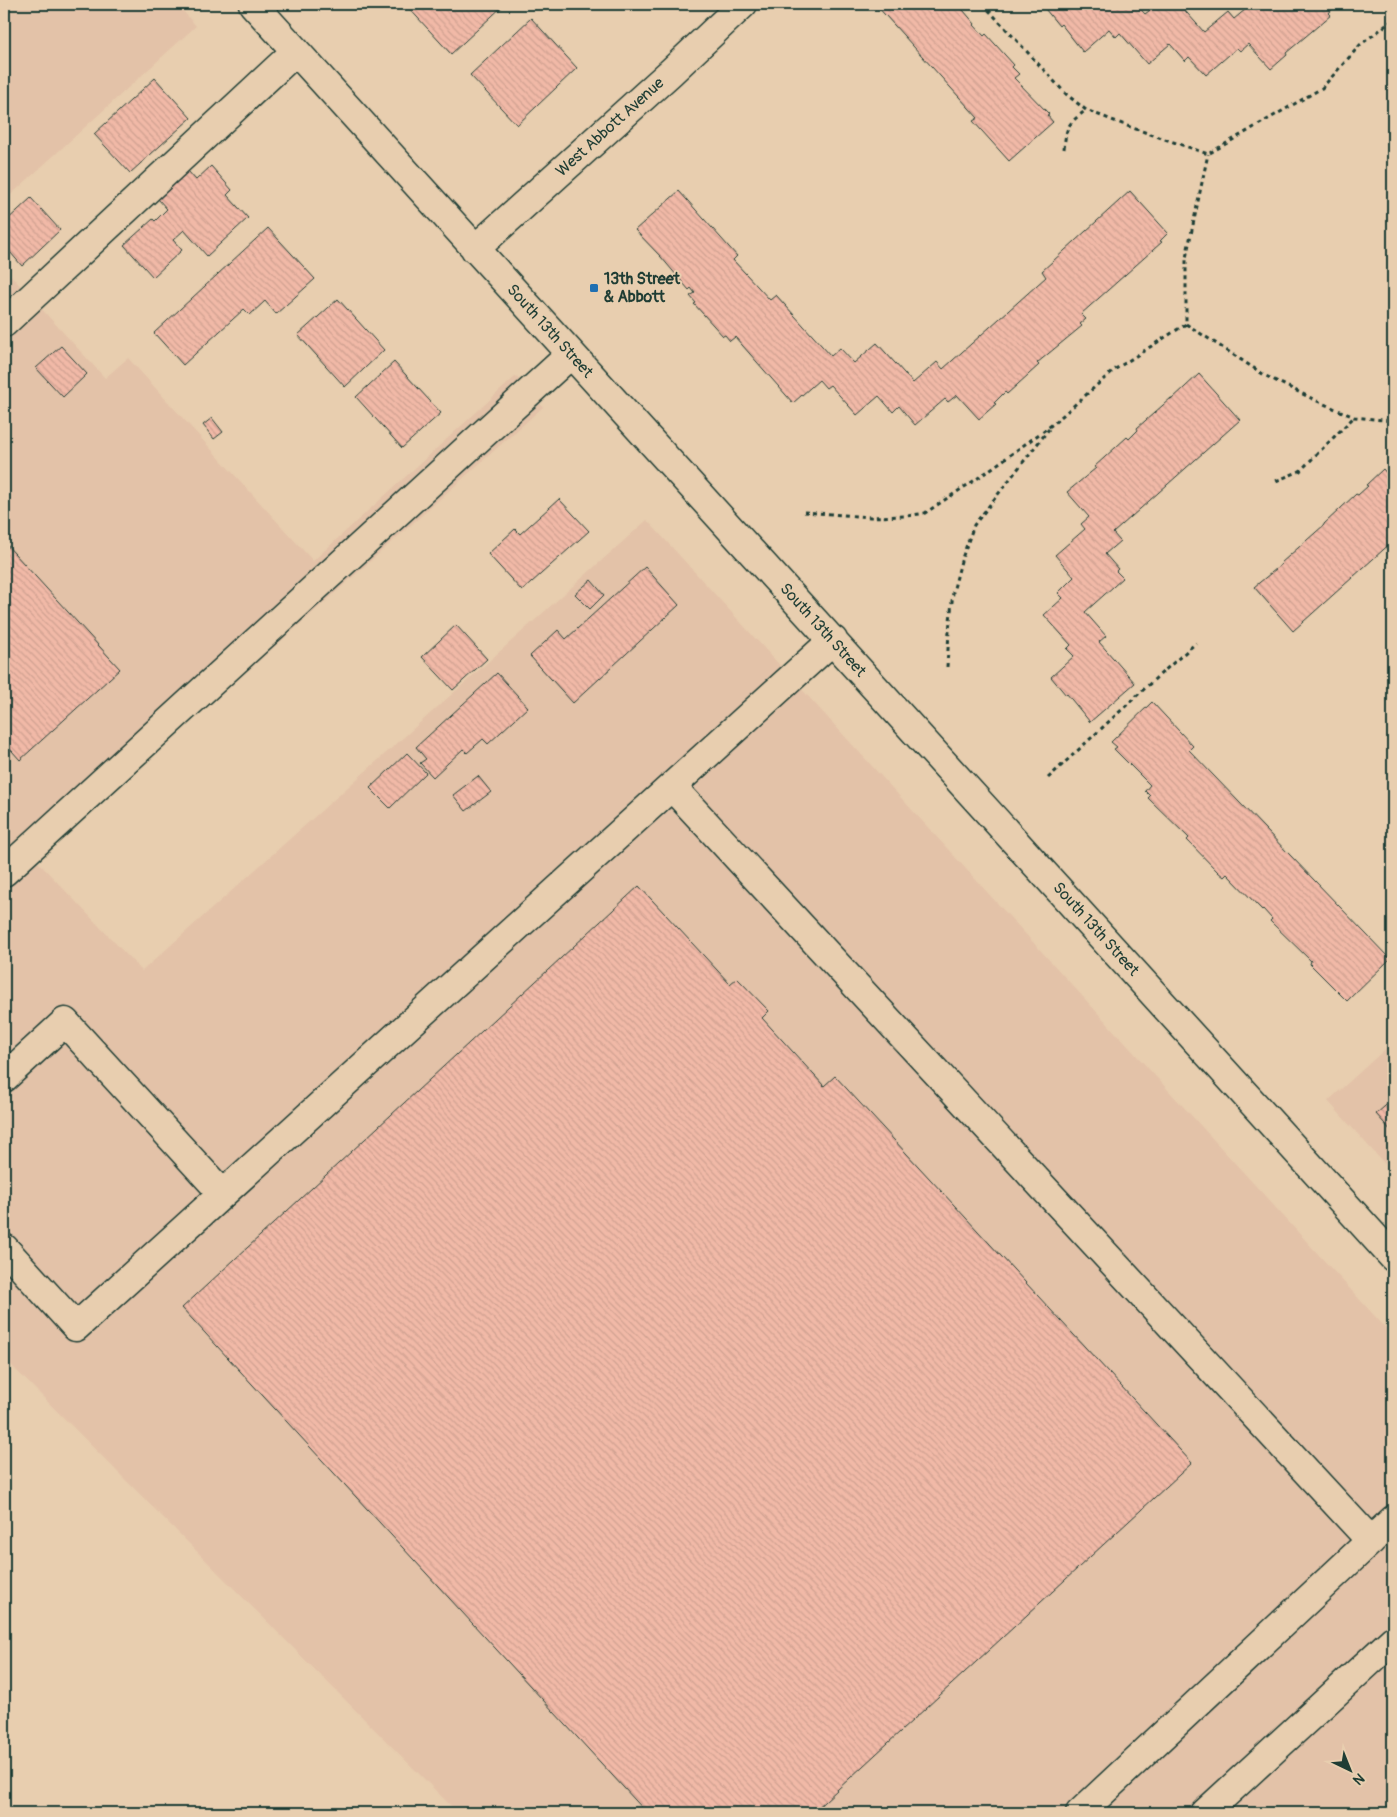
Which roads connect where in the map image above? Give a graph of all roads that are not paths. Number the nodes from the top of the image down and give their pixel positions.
1 (253, 4) edge
2 (743, 4) edge
3 (296, 51) junction
4 (475, 248) junction
5 (4, 323) edge
6 (571, 354) junction
7 (833, 640) junction
8 (672, 787) junction
9 (4, 872) edge
10 (4, 1078) edge
11 (222, 1193) junction
12 (4, 1248) edge
13 (1393, 1256) edge
14 (1393, 1520) edge
15 (1371, 1541) junction
16 (1393, 1640) edge
17 (1080, 1813) edge
18 (1205, 1813) edge

1 - 3 street, South 13th Street
2 - 4 street, West Abbott Avenue
3 - 4 street, South 13th Street
3 - 5 street
4 - 6 street, South 13th Street
6 - 7 street, South 13th Street
6 - 9 street
7 - 8 street
7 - 13 street, South 13th Street
8 - 11 street
8 - 15 street
10 - 11 street
11 - 12 street
14 - 15 street
15 - 17 street
16 - 18 street

